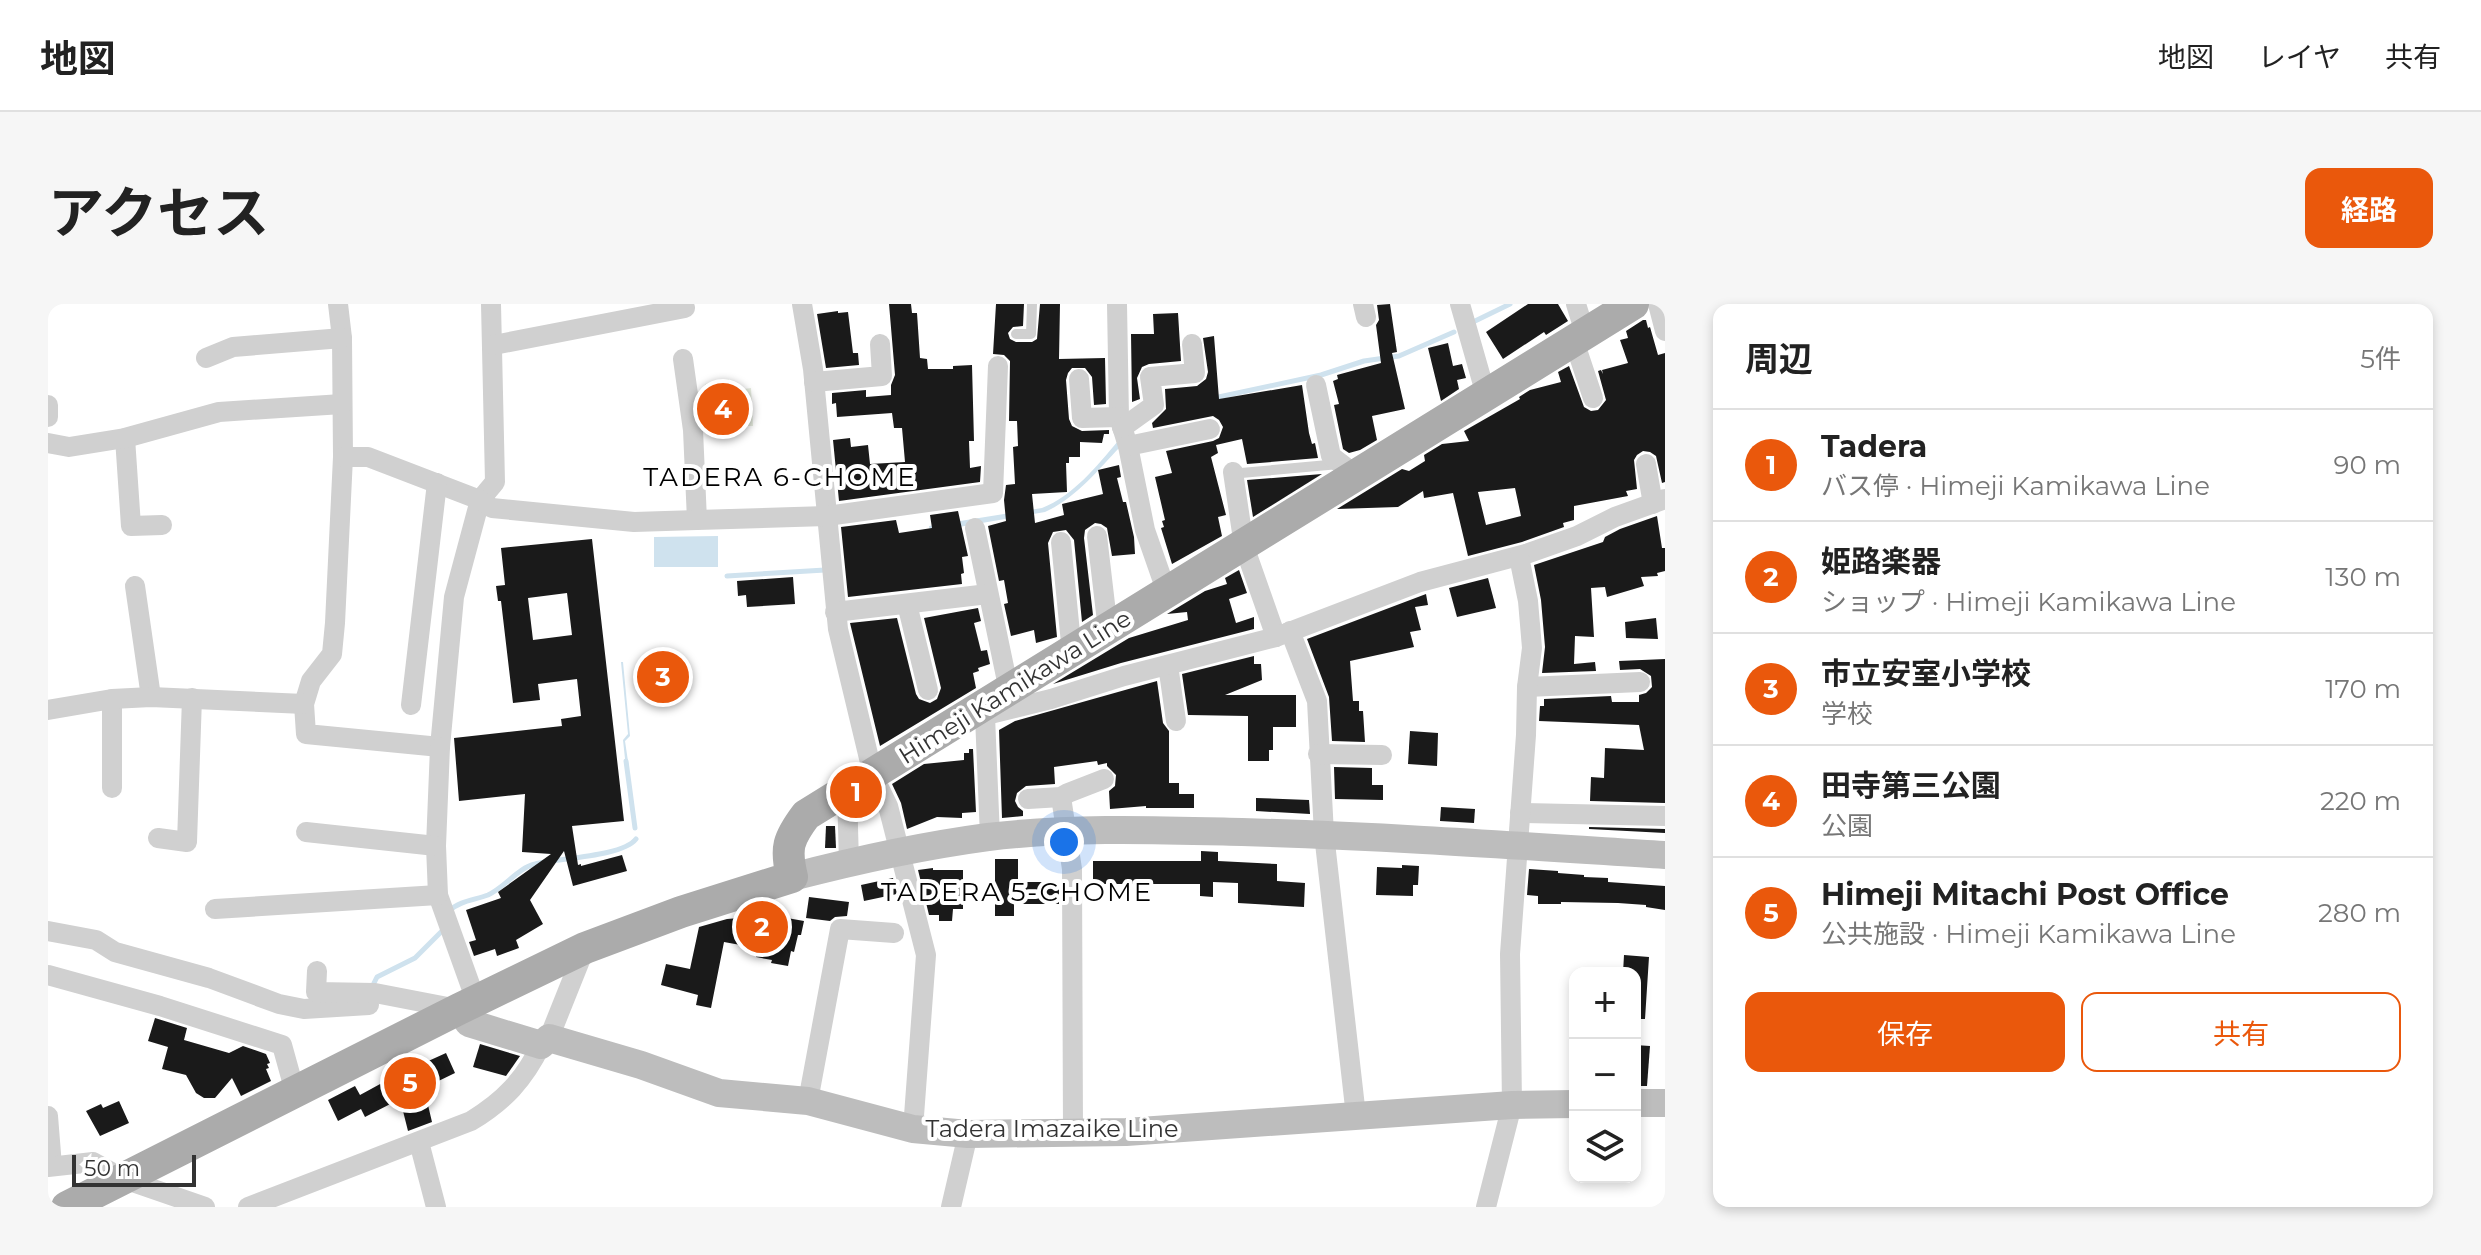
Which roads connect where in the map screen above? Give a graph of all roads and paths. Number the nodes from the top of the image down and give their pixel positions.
1 (338, 304) edge
2 (491, 304) edge
3 (802, 304) edge
4 (1032, 304) edge
5 (1117, 304) edge
6 (1460, 304) edge
7 (1633, 304) edge
8 (1658, 304) edge
9 (685, 308) dead end
10 (1578, 326) edge
11 (1665, 331) edge
12 (1016, 334) dead end
13 (342, 338) junction
14 (880, 344) dead end
15 (1192, 344) dead end
16 (494, 345) junction
17 (206, 358) dead end
18 (683, 359) dead end
19 (998, 366) dead end
20 (1079, 379) dead end
21 (814, 382) junction
22 (1316, 385) dead end
23 (1486, 395) junction
24 (1593, 398) dead end
25 (342, 404) junction
26 (48, 405) edge
27 (48, 417) edge
28 (1210, 429) dead end
29 (1123, 430) junction
30 (125, 438) junction
31 (48, 443) edge
32 (343, 457) junction
33 (1646, 464) dead end
34 (1348, 470) junction
35 (1237, 472) joint
36 (437, 483) junction
37 (480, 500) junction
38 (1659, 502) edge
39 (827, 516) junction
40 (697, 520) junction
41 (162, 525) dead end
42 (975, 528) dead end
43 (1097, 536) dead end
44 (1061, 542) dead end
45 (1244, 546) junction
46 (1519, 557) junction
47 (135, 586) dead end
48 (1167, 593) junction
49 (988, 594) junction
50 (907, 604) junction
51 (835, 612) junction
52 (1108, 630) junction
53 (1283, 634) junction
54 (1072, 653) junction
55 (1168, 665) junction
56 (1640, 682) dead end
57 (1527, 687) junction
58 (928, 690) dead end
59 (1009, 691) junction
60 (151, 697) junction
61 (192, 698) junction
62 (112, 699) junction
63 (304, 704) junction
64 (411, 705) dead end
65 (48, 710) edge
66 (974, 718) junction
67 (1176, 721) dead end
68 (440, 747) junction
69 (1318, 754) junction
70 (1382, 755) dead end
71 (1104, 779) dead end
72 (860, 783) junction
73 (112, 788) dead end
74 (1061, 797) junction
75 (1028, 799) dead end
76 (1520, 813) junction
77 (1665, 816) edge
78 (1067, 831) junction
79 (306, 832) dead end
80 (1324, 834) junction
81 (990, 837) junction
82 (158, 838) dead end
83 (1517, 845) junction
84 (436, 846) junction
85 (899, 852) junction
86 (1665, 855) edge
87 (849, 863) junction
88 (792, 877) junction
89 (438, 895) junction
90 (215, 909) dead end
91 (48, 931) edge
92 (894, 933) dead end
93 (585, 948) junction
94 (317, 971) dead end
95 (48, 975) edge
96 (369, 1005) dead end
97 (467, 1005) junction
98 (545, 1041) junction
99 (295, 1092) junction
100 (808, 1101) junction
101 (1641, 1103) edge
102 (1665, 1103) edge
103 (1569, 1104) edge
104 (1512, 1105) junction
105 (48, 1116) edge
106 (1356, 1116) junction
107 (913, 1129) junction
108 (1073, 1133) junction
109 (968, 1134) junction
110 (419, 1142) junction
111 (50, 1167) edge
112 (124, 1179) junction
113 (67, 1207) edge
114 (205, 1207) edge
115 (248, 1207) edge
116 (436, 1207) edge
117 (951, 1207) edge
118 (1486, 1207) edge

1 - 13 street
2 - 16 street
3 - 21 street
4 - 12 lane
5 - 29 street
6 - 23 street
7 - 10 main road, Himeji Kamikawa Line
8 - 11 street
9 - 16 street
10 - 23 main road, Himeji Kamikawa Line
10 - 24 street
13 - 17 street
13 - 25 street
14 - 21 street
15 - 29 street
16 - 37 street
18 - 40 street
19 - 39 street
20 - 29 street
21 - 39 street
22 - 34 street
23 - 34 main road, Himeji Kamikawa Line
25 - 30 street
25 - 32 street
26 - 27 street
28 - 29 street
29 - 48 street
30 - 31 street
30 - 41 street
32 - 36 street
32 - 63 street
33 - 38 street
34 - 35 lane
34 - 45 main road, Himeji Kamikawa Line
35 - 45 street
36 - 37 street
36 - 64 street
37 - 40 street
37 - 68 street
38 - 46 street
39 - 40 street
39 - 51 street
42 - 49 street
43 - 52 street
44 - 54 street
45 - 48 main road, Himeji Kamikawa Line
45 - 53 street
46 - 53 street
46 - 57 street
47 - 60 street
48 - 52 main road, Himeji Kamikawa Line
49 - 50 street
49 - 59 street
50 - 51 street
50 - 58 street
51 - 72 street
52 - 54 main road, Himeji Kamikawa Line
53 - 55 street
53 - 69 street
54 - 59 main road, Himeji Kamikawa Line
55 - 66 street
55 - 67 street
56 - 57 street
57 - 76 street
59 - 66 main road, Himeji Kamikawa Line
60 - 61 street
60 - 62 street
61 - 63 street
61 - 82 street
62 - 65 street
62 - 73 street
63 - 68 street
66 - 72 main road, Himeji Kamikawa Line
66 - 81 street
68 - 84 street
69 - 70 street
69 - 80 street
71 - 74 street
72 - 85 street
72 - 87 street
72 - 88 main road, Himeji Kamikawa Line
74 - 75 street
74 - 78 street
76 - 77 street
76 - 83 street
78 - 80 main road
78 - 81 main road
78 - 108 street
79 - 84 street
80 - 83 main road
80 - 106 street
81 - 85 main road
83 - 86 main road
83 - 104 street
84 - 89 street
85 - 87 main road
85 - 107 street
87 - 88 main road
88 - 93 main road
89 - 90 street
89 - 97 street
91 - 96 street
92 - 100 street
93 - 97 main road
93 - 98 street
94 - 97 street
95 - 99 street
97 - 98 main road, Tadera Imazaike Line
97 - 99 main road
98 - 100 main road, Tadera Imazaike Line
98 - 110 street
99 - 112 main road
100 - 107 main road, Tadera Imazaike Line
101 - 102 main road
103 - 104 main road, Tadera Imazaike Line
104 - 106 main road, Tadera Imazaike Line
104 - 118 street
105 - 111 street
106 - 108 main road, Tadera Imazaike Line
107 - 109 main road, Tadera Imazaike Line
108 - 109 main road, Tadera Imazaike Line
109 - 117 street
110 - 115 street
110 - 116 street
111 - 112 street
112 - 113 main road
112 - 114 street

